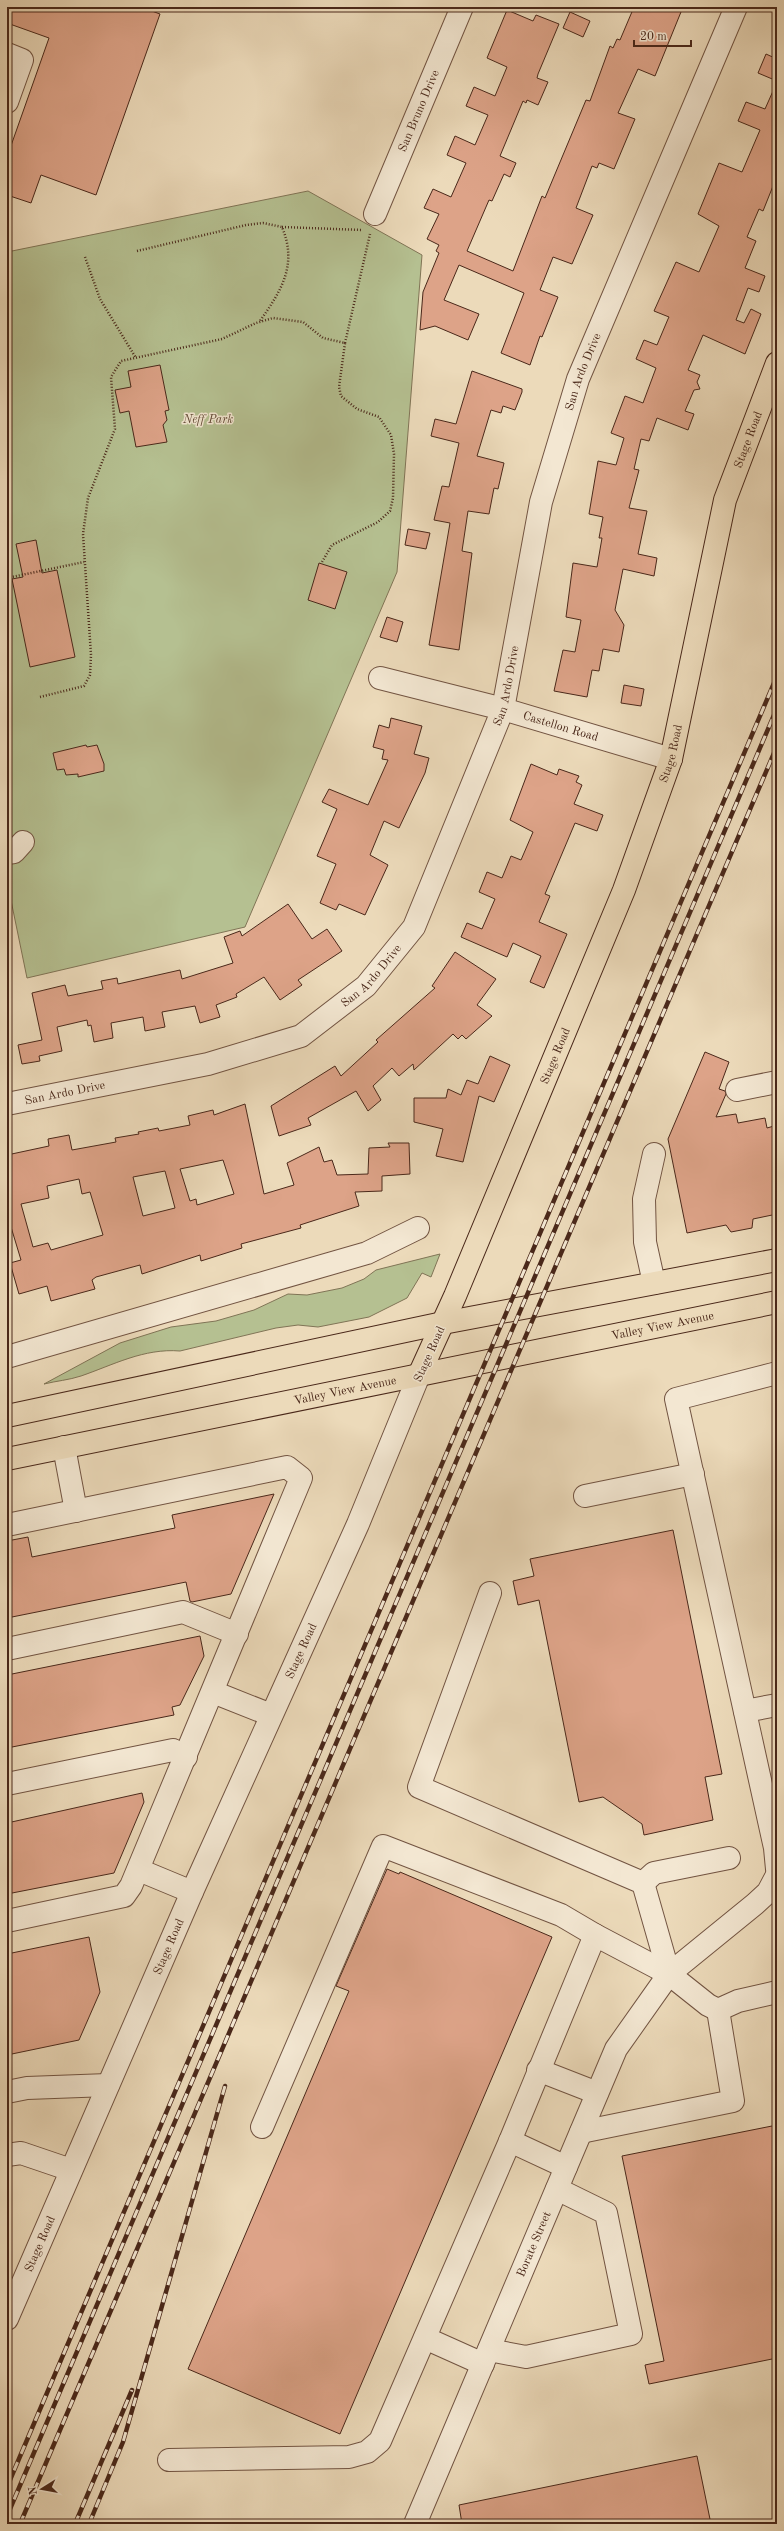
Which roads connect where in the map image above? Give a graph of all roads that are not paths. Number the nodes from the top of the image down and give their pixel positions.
1 (462, 7) edge
2 (736, 7) edge
3 (7, 54) edge
4 (7, 102) edge
5 (373, 222) road end
6 (777, 363) edge
7 (380, 678) dead end
8 (503, 709) junction
9 (671, 759) junction
10 (777, 1082) edge
11 (737, 1090) dead end
12 (7, 1104) edge
13 (654, 1154) dead end
14 (418, 1228) dead end
15 (777, 1260) edge
16 (654, 1283) junction
17 (777, 1302) edge
18 (442, 1323) junction
19 (7, 1357) edge
20 (777, 1373) edge
21 (419, 1375) junction
22 (7, 1416) edge
23 (64, 1447) junction
24 (7, 1459) edge
25 (693, 1474) junction
26 (585, 1496) dead end
27 (76, 1511) junction
28 (7, 1524) edge
29 (490, 1593) dead end
30 (237, 1634) junction
31 (7, 1649) edge
32 (213, 1692) junction
33 (777, 1705) edge
34 (745, 1711) junction
35 (271, 1715) junction
36 (186, 1757) junction
37 (7, 1784) edge
38 (729, 1858) dead end
39 (777, 1869) edge
40 (139, 1870) junction
41 (777, 1875) edge
42 (643, 1884) junction
43 (192, 1892) junction
44 (7, 1921) edge
45 (595, 1935) junction
46 (669, 1974) junction
47 (777, 1992) edge
48 (718, 2010) junction
49 (538, 2070) junction
50 (108, 2085) junction
51 (7, 2092) edge
52 (597, 2093) junction
53 (262, 2127) dead end
54 (581, 2132) junction
55 (510, 2140) junction
56 (7, 2155) edge
57 (566, 2167) junction
58 (71, 2170) junction
59 (557, 2189) junction
60 (7, 2319) edge
61 (425, 2338) junction
62 (486, 2357) junction
63 (169, 2460) dead end
64 (415, 2524) edge

1 - 5 street, San Bruno Drive
2 - 8 street, San Ardo Drive
3 - 4 street
6 - 9 main road, Stage Road
7 - 8 street, Castellon Road
8 - 9 street, Castellon Road
8 - 12 street, San Ardo Drive
9 - 18 main road, Stage Road
10 - 11 street
13 - 16 street
14 - 19 street
15 - 16 main road
16 - 18 main road
17 - 21 main road, Valley View Avenue
18 - 21 main road, Stage Road
18 - 22 main road
20 - 25 street
21 - 23 main road, Valley View Avenue
21 - 35 street, Stage Road
23 - 24 main road, Valley View Avenue
23 - 27 street
25 - 26 street
25 - 34 street
27 - 28 street
27 - 30 street
29 - 42 street
30 - 31 street
30 - 32 street
32 - 35 street
32 - 36 street
33 - 34 street
34 - 39 street
35 - 43 street, Stage Road
36 - 37 street
36 - 40 street
38 - 42 street
40 - 43 street
40 - 44 street
41 - 46 street, Borate Street
42 - 46 street
43 - 50 street, Stage Road
45 - 46 street
45 - 49 street
45 - 53 street
46 - 48 street
46 - 52 street, Borate Street
47 - 48 street
48 - 54 street
49 - 52 street
49 - 55 street
50 - 51 street
50 - 58 street, Stage Road
52 - 54 street, Borate Street
54 - 57 street, Borate Street
55 - 57 street
55 - 61 street
56 - 58 street
57 - 59 street, Borate Street
58 - 60 street, Stage Road
59 - 62 street, Borate Street
59 - 62 street
61 - 62 street
61 - 63 street
62 - 64 street, Borate Street

